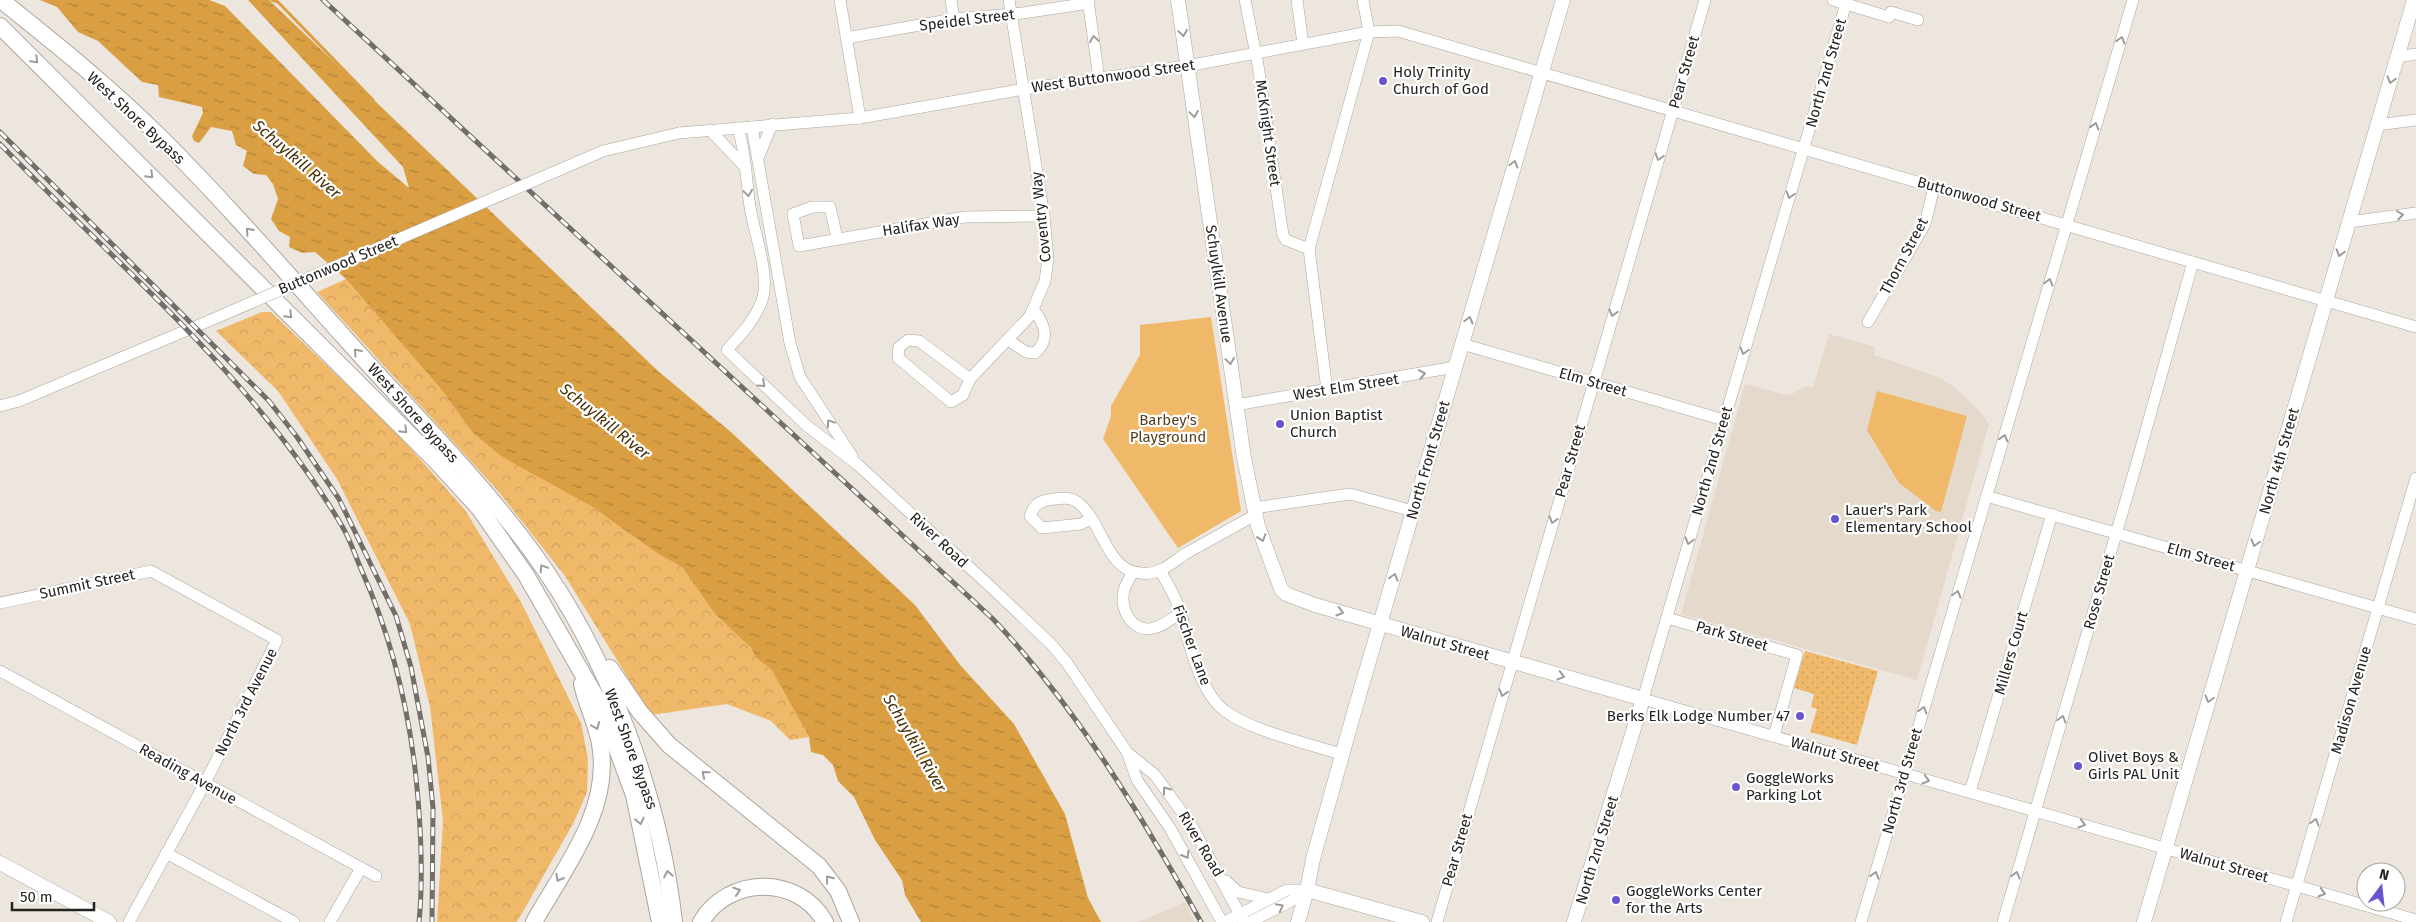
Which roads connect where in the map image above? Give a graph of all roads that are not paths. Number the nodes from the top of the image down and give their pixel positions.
1 (1, 0) edge
2 (840, 0) edge
3 (951, 0) edge
4 (1009, 0) edge
5 (1178, 0) edge
6 (1245, 0) edge
7 (1297, 0) edge
8 (1363, 0) edge
9 (1705, 0) edge
10 (1833, 0) edge
11 (2133, 0) edge
12 (2414, 0) edge
13 (1089, 2) edge
14 (1847, 2) edge
15 (1559, 3) edge
16 (1011, 14) junction
17 (954, 19) junction
18 (1918, 20) dead end
19 (0, 26) edge
20 (1369, 32) junction
21 (846, 38) junction
22 (1303, 44) junction
23 (1256, 53) junction
24 (2416, 54) edge
25 (2398, 57) junction
26 (1187, 66) junction
27 (1541, 73) junction
28 (1099, 79) junction
29 (1024, 90) junction
30 (1672, 111) junction
31 (860, 118) junction
32 (2416, 120) edge
33 (772, 124) junction
34 (2377, 126) junction
35 (752, 127) junction
36 (738, 128) junction
37 (710, 130) junction
38 (679, 133) joint
39 (1803, 148) junction
40 (758, 161) junction
41 (745, 168) junction
42 (1934, 186) junction
43 (2416, 213) edge
44 (1044, 216) junction
45 (2349, 222) junction
46 (2066, 225) junction
47 (837, 238) junction
48 (1309, 249) junction
49 (2193, 262) junction
50 (2326, 301) junction
51 (1033, 309) junction
52 (1868, 322) dead end
53 (2416, 327) edge
54 (1008, 340) junction
55 (1462, 344) junction
56 (1455, 367) junction
57 (970, 379) junction
58 (1593, 382) junction
59 (1328, 390) junction
60 (1236, 405) junction
61 (0, 406) edge
62 (1724, 420) junction
63 (857, 464) junction
64 (2416, 478) edge
65 (1986, 496) junction
66 (1254, 511) junction
67 (1413, 511) junction
68 (2052, 514) junction
69 (1090, 519) junction
70 (2116, 532) junction
71 (1271, 565) joint
72 (1160, 570) junction
73 (2247, 570) junction
74 (1132, 572) junction
75 (0, 603) edge
76 (2378, 608) junction
77 (569, 609) junction
78 (1181, 613) junction
79 (1667, 618) junction
80 (2416, 619) edge
81 (1380, 624) junction
82 (277, 640) joint
83 (1512, 662) junction
84 (578, 663) junction
85 (0, 671) edge
86 (1643, 699) junction
87 (1774, 736) junction
88 (1127, 752) junction
89 (1343, 755) junction
90 (1905, 774) junction
91 (205, 783) junction
92 (1970, 792) junction
93 (2035, 810) junction
94 (2166, 848) junction
95 (166, 853) junction
96 (0, 863) edge
97 (361, 868) junction
98 (376, 876) dead end
99 (1220, 876) junction
100 (2296, 886) junction
101 (1307, 890) junction
102 (1269, 900) junction
103 (1242, 918) edge
104 (2416, 920) edge
105 (109, 922) edge
106 (129, 922) edge
107 (294, 922) edge
108 (330, 922) edge
109 (534, 922) edge
110 (660, 922) edge
111 (674, 922) edge
112 (701, 922) edge
113 (825, 922) edge
114 (851, 922) edge
115 (1224, 922) edge
116 (1250, 922) edge
117 (1298, 922) edge
118 (1422, 922) edge
119 (1436, 922) edge
120 (1574, 922) edge
121 (1861, 922) edge
122 (2003, 922) edge
123 (2144, 922) edge
124 (2286, 922) edge

77 -> 1 highway, West Shore Bypass
2 - 21 street
3 - 17 street
4 - 16 street, Coventry Way
5 -> 26 main road, Schuylkill Avenue
6 - 23 street, McKnight Street
7 - 22 street
8 - 20 street
9 - 30 street, Pear Street
10 - 14 street
46 -> 11 street, North 3rd Street
12 - 25 main road, North 4th Street
13 - 16 street, Speidel Street
28 -> 13 street
14 - 18 street
14 - 39 street, North 2nd Street
15 - 27 main road, North Front Street
16 - 17 street, Speidel Street
16 - 29 street, Coventry Way
17 - 21 street, Speidel Street
19 -> 84 highway, West Shore Bypass
20 - 22 street, West Buttonwood Street
20 - 27 street, West Buttonwood Street
20 - 48 street
21 - 31 street
22 - 23 street, West Buttonwood Street
23 - 26 street, West Buttonwood Street
23 - 48 street, McKnight Street
24 - 25 street
25 -> 34 main road, North 4th Street
26 - 28 street, West Buttonwood Street
26 -> 60 main road, Schuylkill Avenue
27 - 30 street, Buttonwood Street
55 -> 27 main road, North Front Street
28 - 29 street, West Buttonwood Street
29 - 31 street, West Buttonwood Street
29 - 44 street, Coventry Way
30 - 39 street, Buttonwood Street
30 -> 58 street, Pear Street
31 - 33 street, West Buttonwood Street
32 - 34 street
33 - 35 street, West Buttonwood Street
33 - 40 street
34 - 45 main road, North 4th Street
35 - 36 street, West Buttonwood Street
35 - 40 street
36 - 37 street, West Buttonwood Street
36 - 41 street
37 - 38 street, West Buttonwood Street
37 - 41 street
38 - 61 street, Buttonwood Street, bridge
39 - 42 street, Buttonwood Street
39 -> 62 street, North 2nd Street
63 -> 40 street
41 -> 63 street, River Road
42 - 46 street, Buttonwood Street
42 - 52 street, Thorn Street
45 -> 43 street
44 - 47 street, Halifax Way
44 - 51 street, Coventry Way
45 -> 50 main road, North 4th Street
46 - 49 street, Buttonwood Street
65 -> 46 street, North 3rd Street
47 - 47 street, Halifax Way
48 - 59 street
49 - 50 street, Buttonwood Street
49 - 70 street, Rose Street
50 - 53 street, Buttonwood Street
50 -> 73 main road, North 4th Street
51 - 54 street, Coventry Way
51 - 54 street
54 - 57 street, Coventry Way
55 - 56 main road, North Front Street
55 - 58 street, Elm Street
59 -> 56 street, West Elm Street
56 - 67 main road, North Front Street
57 - 57 street, Coventry Way
58 - 62 street, Elm Street
58 -> 83 street, Pear Street
59 - 60 street, West Elm Street
60 - 66 main road, Schuylkill Avenue
62 -> 79 street, North 2nd Street
63 - 88 street, River Road
64 - 76 street, Madison Avenue
65 - 68 street, Elm Street
90 -> 65 street, North 3rd Street
66 - 67 street
66 -> 71 main road, Schuylkill Avenue
66 - 72 street
81 -> 67 main road, North Front Street
68 - 70 street, Elm Street
68 - 92 street, Millers Court
69 - 69 street
69 - 74 street
70 - 73 street, Elm Street
93 -> 70 street, Rose Street
71 -> 81 main road, Walnut Street
72 - 74 street
72 - 78 street, Fischer Lane
73 - 76 street, Elm Street
73 -> 94 main road, North 4th Street
74 - 78 street
75 - 82 street, Summit Street
76 - 80 street, Elm Street
100 -> 76 street, Madison Avenue
111 -> 77 highway, West Shore Bypass
114 -> 77 highway
78 - 89 street, Fischer Lane
79 - 86 street, North 2nd Street
79 - 87 street, Park Street
81 - 83 main road, Walnut Street
81 - 89 main road, North Front Street
82 - 91 street, North 3rd Avenue
83 -> 86 main road, Walnut Street
83 -> 119 street, Pear Street
84 -> 109 highway
84 -> 110 highway, West Shore Bypass
85 - 91 street, Reading Avenue
86 - 87 street, Walnut Street
86 - 120 main road, North 2nd Street
87 - 90 street, Walnut Street
99 -> 88 street, River Road
88 -> 115 street, River Road
89 - 101 main road, North Front Street
90 -> 92 street, Walnut Street
121 -> 90 street, North 3rd Street
91 - 95 street, North 3rd Avenue
91 - 97 street, Reading Avenue
92 - 93 street, Walnut Street
93 -> 94 street, Walnut Street
122 -> 93 street, Rose Street
94 - 100 street, Walnut Street
94 - 123 main road, North 4th Street
95 - 106 street, North 3rd Avenue
95 - 107 street
96 - 105 main road
97 - 98 street, Reading Avenue
97 - 108 street
99 - 102 street
99 - 103 street, River Road
100 -> 104 street, Walnut Street
100 - 124 street, Madison Avenue
101 - 102 street
116 -> 101 street
101 - 117 main road, North Front Street
101 - 118 main road
102 - 103 street
103 - 115 street
112 -> 113 highway

